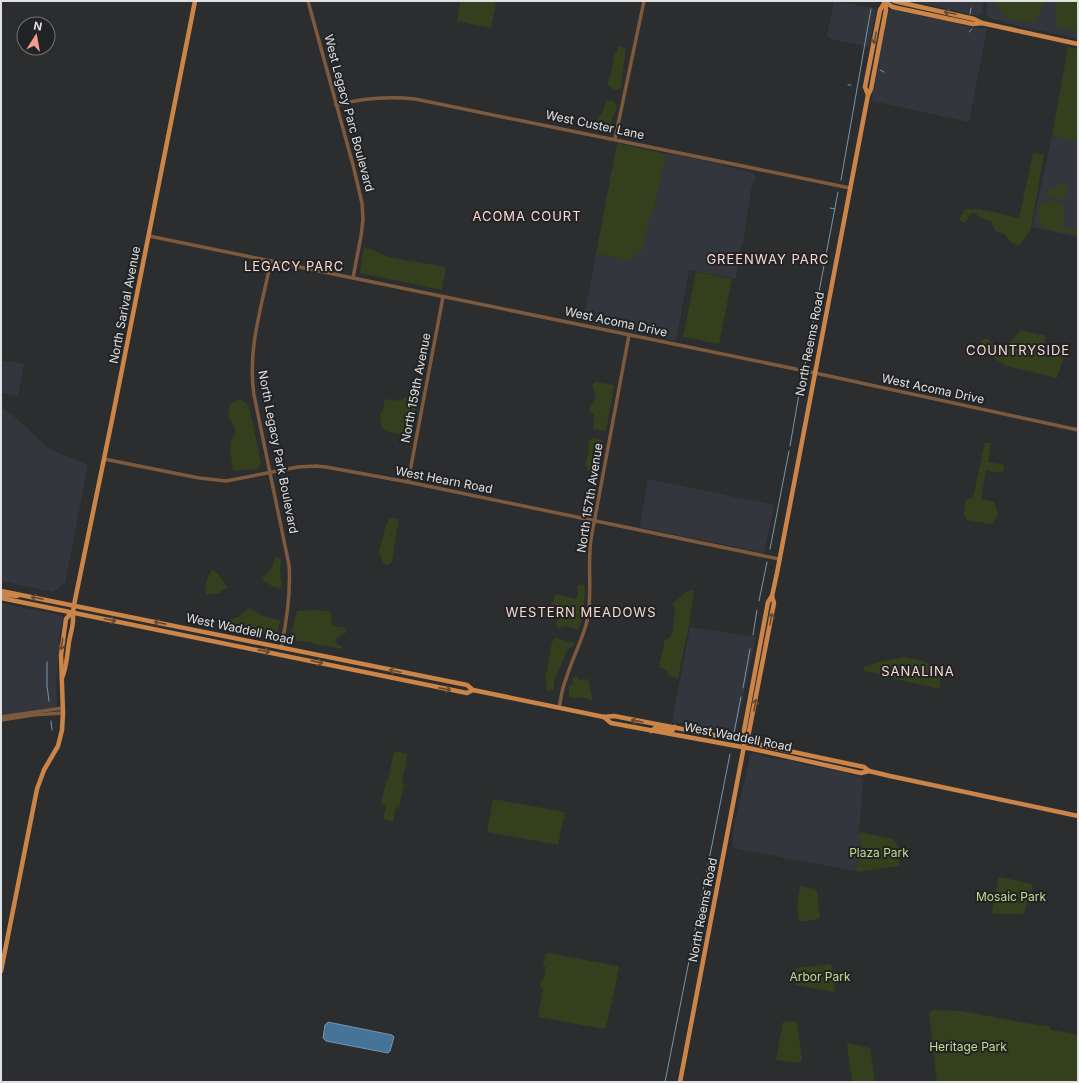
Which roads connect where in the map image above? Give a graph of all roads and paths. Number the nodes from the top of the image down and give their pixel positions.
1 (196, 1) edge
2 (308, 1) edge
3 (644, 1) edge
4 (884, 1) edge
5 (893, 1) edge
6 (982, 23) junction
7 (1078, 44) edge
8 (336, 105) junction
9 (616, 139) junction
10 (850, 188) junction
11 (149, 236) junction
12 (271, 261) junction
13 (353, 278) junction
14 (443, 297) junction
15 (629, 335) junction
16 (814, 373) junction
17 (1078, 430) edge
18 (104, 459) junction
19 (271, 473) junction
20 (408, 482) junction
21 (594, 520) junction
22 (780, 559) junction
23 (1, 591) edge
24 (1, 594) edge
25 (25, 595) junction
26 (1, 598) edge
27 (74, 605) junction
28 (72, 612) junction
29 (281, 648) junction
30 (473, 690) junction
31 (559, 708) junction
32 (63, 711) junction
33 (604, 717) junction
34 (1, 718) edge
35 (675, 727) junction
36 (651, 731) junction
37 (745, 741) junction
38 (744, 748) junction
39 (805, 761) junction
40 (847, 764) junction
41 (869, 771) junction
42 (1078, 816) edge
43 (1, 971) edge
44 (680, 1082) edge

1 - 11 main road, North Sarival Avenue
2 - 8 street, West Legacy Parc Boulevard
3 - 9 street
4 - 5 main road
4 - 6 main road
4 - 10 main road, North Reems Road
6 -> 5 main road
6 - 7 main road
8 - 9 street, West Custer Lane
8 - 13 street, West Legacy Parc Boulevard
9 - 10 street, West Custer Lane
10 - 16 main road, North Reems Road
11 - 12 street, West Acoma Drive
11 - 18 main road, North Sarival Avenue
12 - 13 street, West Acoma Drive
12 - 19 street, North Legacy Park Boulevard
13 - 14 street, West Acoma Drive
14 - 15 street, West Acoma Drive
14 - 20 street, North 159th Avenue
15 - 16 street, West Acoma Drive
15 - 21 street, North 157th Avenue
16 - 17 street, West Acoma Drive
16 - 22 main road, North Reems Road
18 - 19 street, West Hearn Road
18 - 27 main road, North Sarival Avenue
19 - 20 street, West Hearn Road
19 - 29 street, North Legacy Park Boulevard
20 - 21 street, West Hearn Road
21 - 22 street, West Hearn Road
21 - 31 street, North 157th Avenue
22 - 37 main road, North Reems Road
23 - 25 main road, West Waddell Road
24 - 25 main road
27 -> 25 main road, West Waddell Road
26 - 28 main road, West Waddell Road
27 - 28 main road, North Sarival Avenue
29 -> 27 main road, West Waddell Road
28 -> 30 main road, West Waddell Road
28 - 32 main road, North Sarival Avenue
30 -> 29 main road, West Waddell Road
30 - 31 main road, West Waddell Road
31 - 33 main road, West Waddell Road
32 - 34 street
32 - 43 main road, North Sarival Avenue
35 -> 33 main road, West Waddell Road
33 - 36 main road, West Waddell Road
35 - 36 main road
35 - 37 main road, West Waddell Road
36 - 38 main road, West Waddell Road
37 - 38 main road, North Reems Road
37 - 40 main road, West Waddell Road
38 - 39 main road, West Waddell Road
38 - 44 main road, North Reems Road
39 - 40 main road
39 - 41 main road, West Waddell Road
40 - 41 main road, West Waddell Road
41 - 42 main road, West Waddell Road

